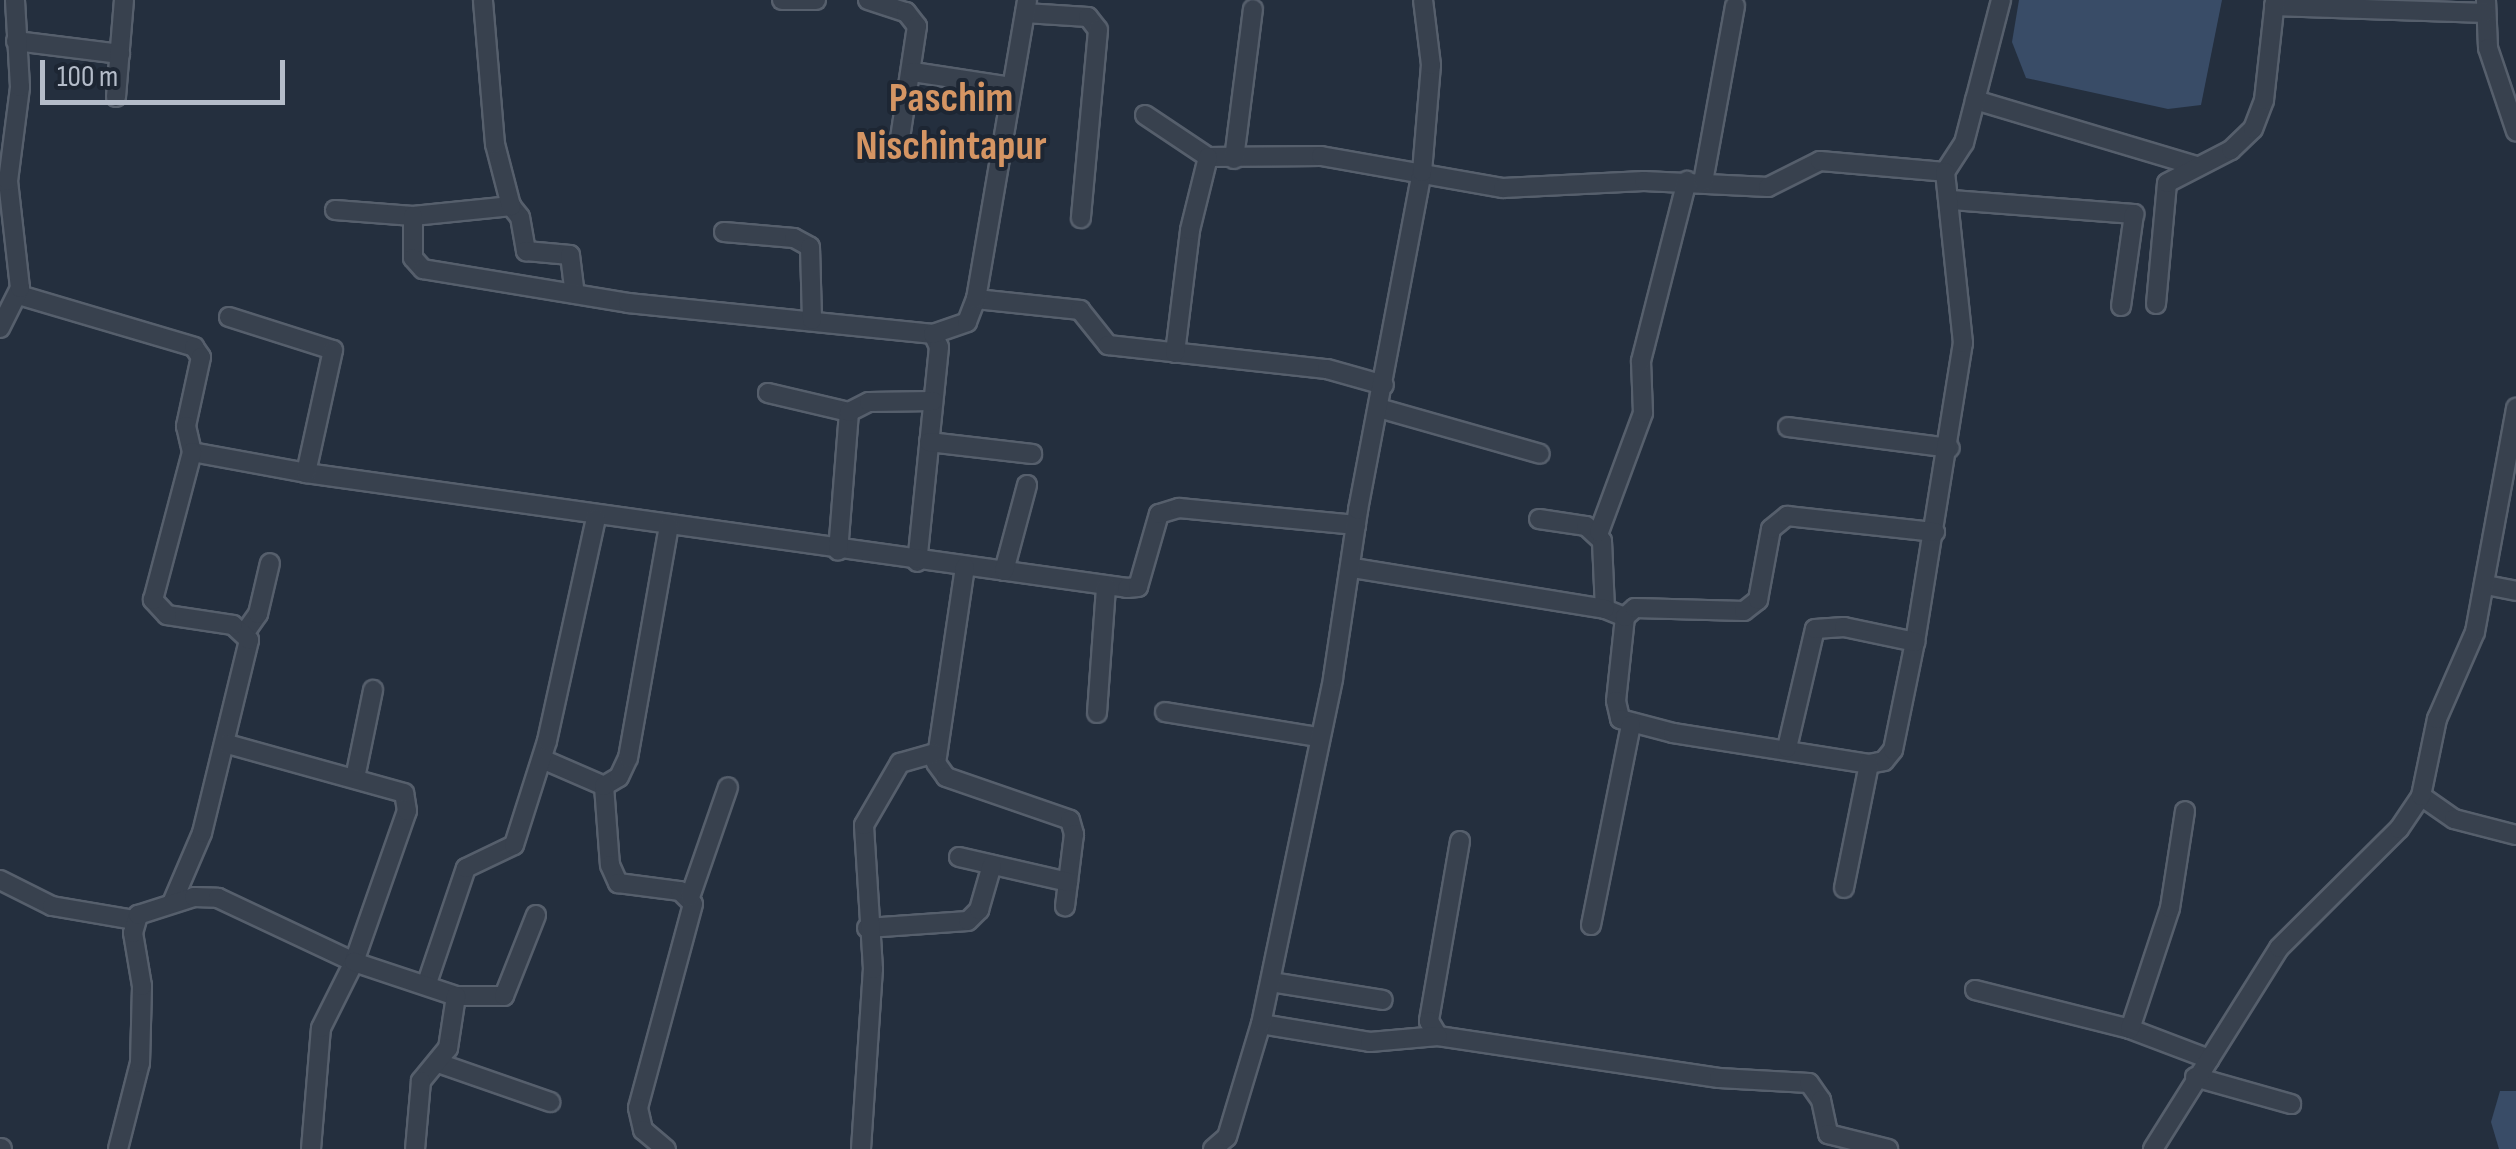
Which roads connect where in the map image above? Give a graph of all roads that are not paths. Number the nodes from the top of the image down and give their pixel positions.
1 (15, 0) edge
2 (124, 0) edge
3 (483, 0) edge
4 (782, 0) edge
5 (816, 0) edge
6 (868, 0) edge
7 (1423, 0) edge
8 (2001, 0) edge
9 (2275, 3) edge
10 (1026, 6) edge
11 (1735, 6) dead end
12 (2485, 7) edge
13 (1252, 9) dead end
14 (16, 40) junction
15 (120, 54) junction
16 (913, 72) junction
17 (1011, 87) junction
18 (2509, 93) edge
19 (116, 97) dead end
20 (1975, 100) junction
21 (1146, 116) dead end
22 (2516, 131) edge
23 (899, 144) dead end
24 (1208, 157) junction
25 (1234, 159) junction
26 (2197, 166) junction
27 (1422, 172) junction
28 (1944, 172) junction
29 (4, 180) edge
30 (1695, 181) junction
31 (1951, 200) junction
32 (511, 206) junction
33 (334, 210) dead end
34 (413, 216) junction
35 (1081, 218) dead end
36 (724, 232) dead end
37 (575, 294) junction
38 (19, 295) junction
39 (976, 299) junction
40 (2156, 304) dead end
41 (2121, 306) dead end
42 (229, 317) dead end
43 (812, 320) junction
44 (0, 328) edge
45 (933, 334) junction
46 (1175, 353) junction
47 (1384, 385) junction
48 (768, 393) dead end
49 (933, 401) junction
50 (1379, 408) junction
51 (2516, 408) edge
52 (849, 412) junction
53 (1788, 427) dead end
54 (929, 442) junction
55 (1950, 448) junction
56 (2513, 449) edge
57 (192, 452) junction
58 (1032, 454) dead end
59 (1540, 454) dead end
60 (306, 474) junction
61 (1027, 485) dead end
62 (596, 518) junction
63 (1540, 519) dead end
64 (1356, 524) junction
65 (669, 526) junction
66 (1599, 532) junction
67 (1935, 532) junction
68 (838, 551) junction
69 (917, 562) junction
70 (270, 563) dead end
71 (965, 567) junction
72 (1354, 568) junction
73 (1004, 570) junction
74 (2486, 585) junction
75 (1106, 586) junction
76 (2516, 591) edge
77 (1605, 609) junction
78 (1625, 616) junction
79 (246, 631) junction
80 (1915, 642) junction
81 (373, 690) dead end
82 (1165, 712) dead end
83 (1097, 713) dead end
84 (1631, 725) junction
85 (1317, 737) junction
86 (227, 744) junction
87 (1786, 748) junction
88 (935, 753) junction
89 (542, 759) junction
90 (1869, 764) junction
91 (355, 778) junction
92 (604, 786) junction
93 (728, 787) dead end
94 (2421, 796) junction
95 (2185, 810) dead end
96 (2516, 834) edge
97 (1460, 841) dead end
98 (959, 856) dead end
99 (992, 864) junction
100 (0, 880) edge
101 (1068, 882) junction
102 (1844, 888) dead end
103 (690, 897) junction
104 (172, 903) junction
105 (1064, 906) dead end
106 (536, 915) dead end
107 (135, 920) junction
108 (1591, 925) dead end
109 (867, 928) junction
110 (354, 962) junction
111 (1271, 982) junction
112 (427, 984) junction
113 (1975, 990) dead end
114 (456, 996) junction
115 (1383, 1000) dead end
116 (1260, 1024) junction
117 (2130, 1029) junction
118 (1438, 1036) junction
119 (2210, 1058) junction
120 (438, 1063) junction
121 (2195, 1077) junction
122 (550, 1102) dead end
123 (2291, 1104) dead end
124 (1222, 1145) edge
125 (118, 1149) edge
126 (312, 1149) edge
127 (415, 1149) edge
128 (666, 1149) edge
129 (861, 1149) edge
130 (1888, 1149) edge
131 (2153, 1149) edge

1 - 14 street
2 - 15 street
3 - 32 street
4 - 5 street
6 - 16 street
7 - 27 street
8 - 20 street
9 - 12 street
9 - 26 street
10 - 17 street
10 - 35 street
11 - 30 street
12 - 18 street
13 - 25 street
14 - 15 street
14 - 29 street
15 - 19 street
16 - 17 street
16 - 23 street
17 - 39 street
18 - 22 street
20 - 26 street
20 - 28 street
21 - 24 street
24 - 25 street
24 - 46 street
25 - 27 street
26 - 40 street
27 - 30 street
27 - 47 street
28 - 30 street
28 - 31 street
29 - 38 street
30 - 66 street
31 - 41 street
31 - 55 street
32 - 34 street
32 - 37 street
33 - 34 street
34 - 37 street
36 - 43 street
37 - 43 street
38 - 44 street
38 - 57 street
39 - 45 street
39 - 46 street
42 - 60 street
43 - 45 street
45 - 49 street
46 - 47 street
47 - 50 street
48 - 52 street
49 - 52 street
49 - 54 street
50 - 59 street
50 - 64 street
51 - 56 street
52 - 68 street
53 - 55 street
54 - 58 street
54 - 69 street
55 - 67 street
56 - 74 street
57 - 60 street
57 - 79 street
60 - 62 street
61 - 73 street
62 - 65 street
62 - 89 street
63 - 66 street
64 - 72 street
64 - 75 street
65 - 68 street
65 - 92 street
66 - 77 street
67 - 78 street
67 - 80 street
68 - 69 street
69 - 71 street
70 - 79 street
71 - 73 street
71 - 88 street
72 - 77 street
72 - 85 street
73 - 75 street
74 - 76 street
74 - 94 street
75 - 83 street
77 - 78 street
78 - 84 street
79 - 86 street
80 - 87 street
80 - 90 street
81 - 91 street
82 - 85 street
84 - 87 street
84 - 108 street
85 - 111 street
86 - 91 street
86 - 104 street
87 - 90 street
88 - 101 street
88 - 109 street
89 - 92 street
89 - 112 street
90 - 102 street
91 - 110 street
92 - 103 street
93 - 103 street
94 - 96 street
94 - 119 street
95 - 117 street
97 - 118 street
98 - 99 street
99 - 101 street
99 - 109 street
100 - 107 street
101 - 105 street
103 - 128 street
104 - 107 street
104 - 110 street
106 - 114 street
107 - 125 street
109 - 129 street
110 - 112 street
110 - 126 street
111 - 115 street
111 - 116 street
112 - 114 street
113 - 117 street
114 - 120 street
116 - 118 street
116 - 124 street
117 - 119 street
118 - 130 street
119 - 121 street
120 - 122 street
120 - 127 street
121 - 123 street
121 - 131 street

